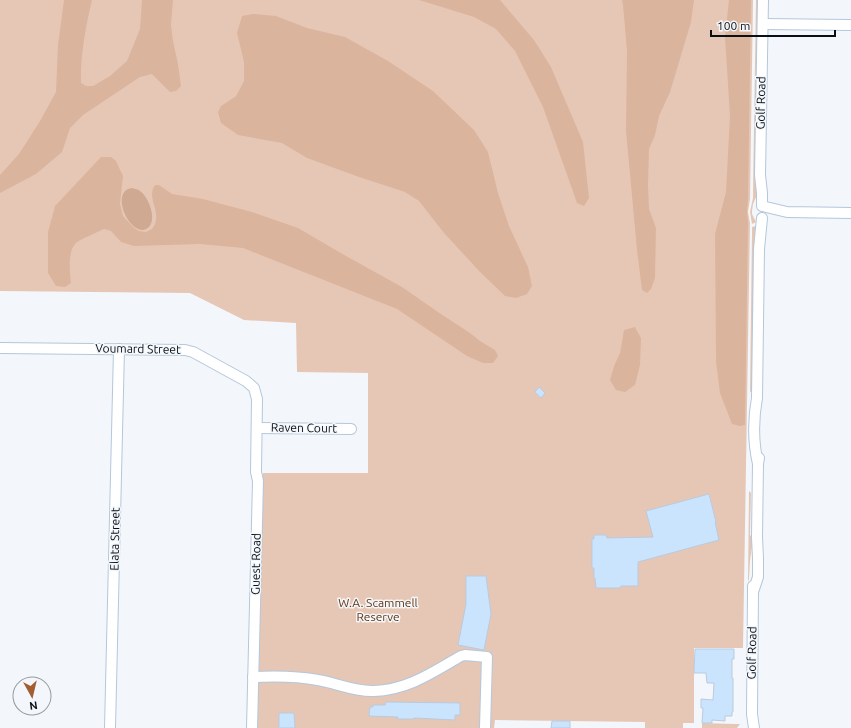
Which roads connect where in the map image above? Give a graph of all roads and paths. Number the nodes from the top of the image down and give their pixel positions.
1 (763, 0) edge
2 (762, 24) junction
3 (851, 25) edge
4 (763, 212) junction
5 (851, 213) edge
6 (0, 348) edge
7 (119, 349) junction
8 (257, 399) joint
9 (257, 428) junction
10 (351, 429) dead end
11 (254, 677) junction
12 (752, 714) junction
13 (110, 728) edge
14 (252, 728) edge
15 (485, 728) edge
16 (746, 728) edge
17 (754, 728) edge

1 - 2 street, Golf Road
2 - 3 street
2 - 4 street, Golf Road
4 - 5 street
4 - 12 street, Golf Road
6 - 7 street, Voumard Street
7 - 8 street, Voumard Street
7 - 13 street, Elata Street
8 - 9 street, Guest Road
9 - 10 street, Raven Court
9 - 11 street, Guest Road
11 - 14 street, Guest Road
11 - 15 street
12 - 16 street, Golf Road
12 - 17 street, Golf Road

